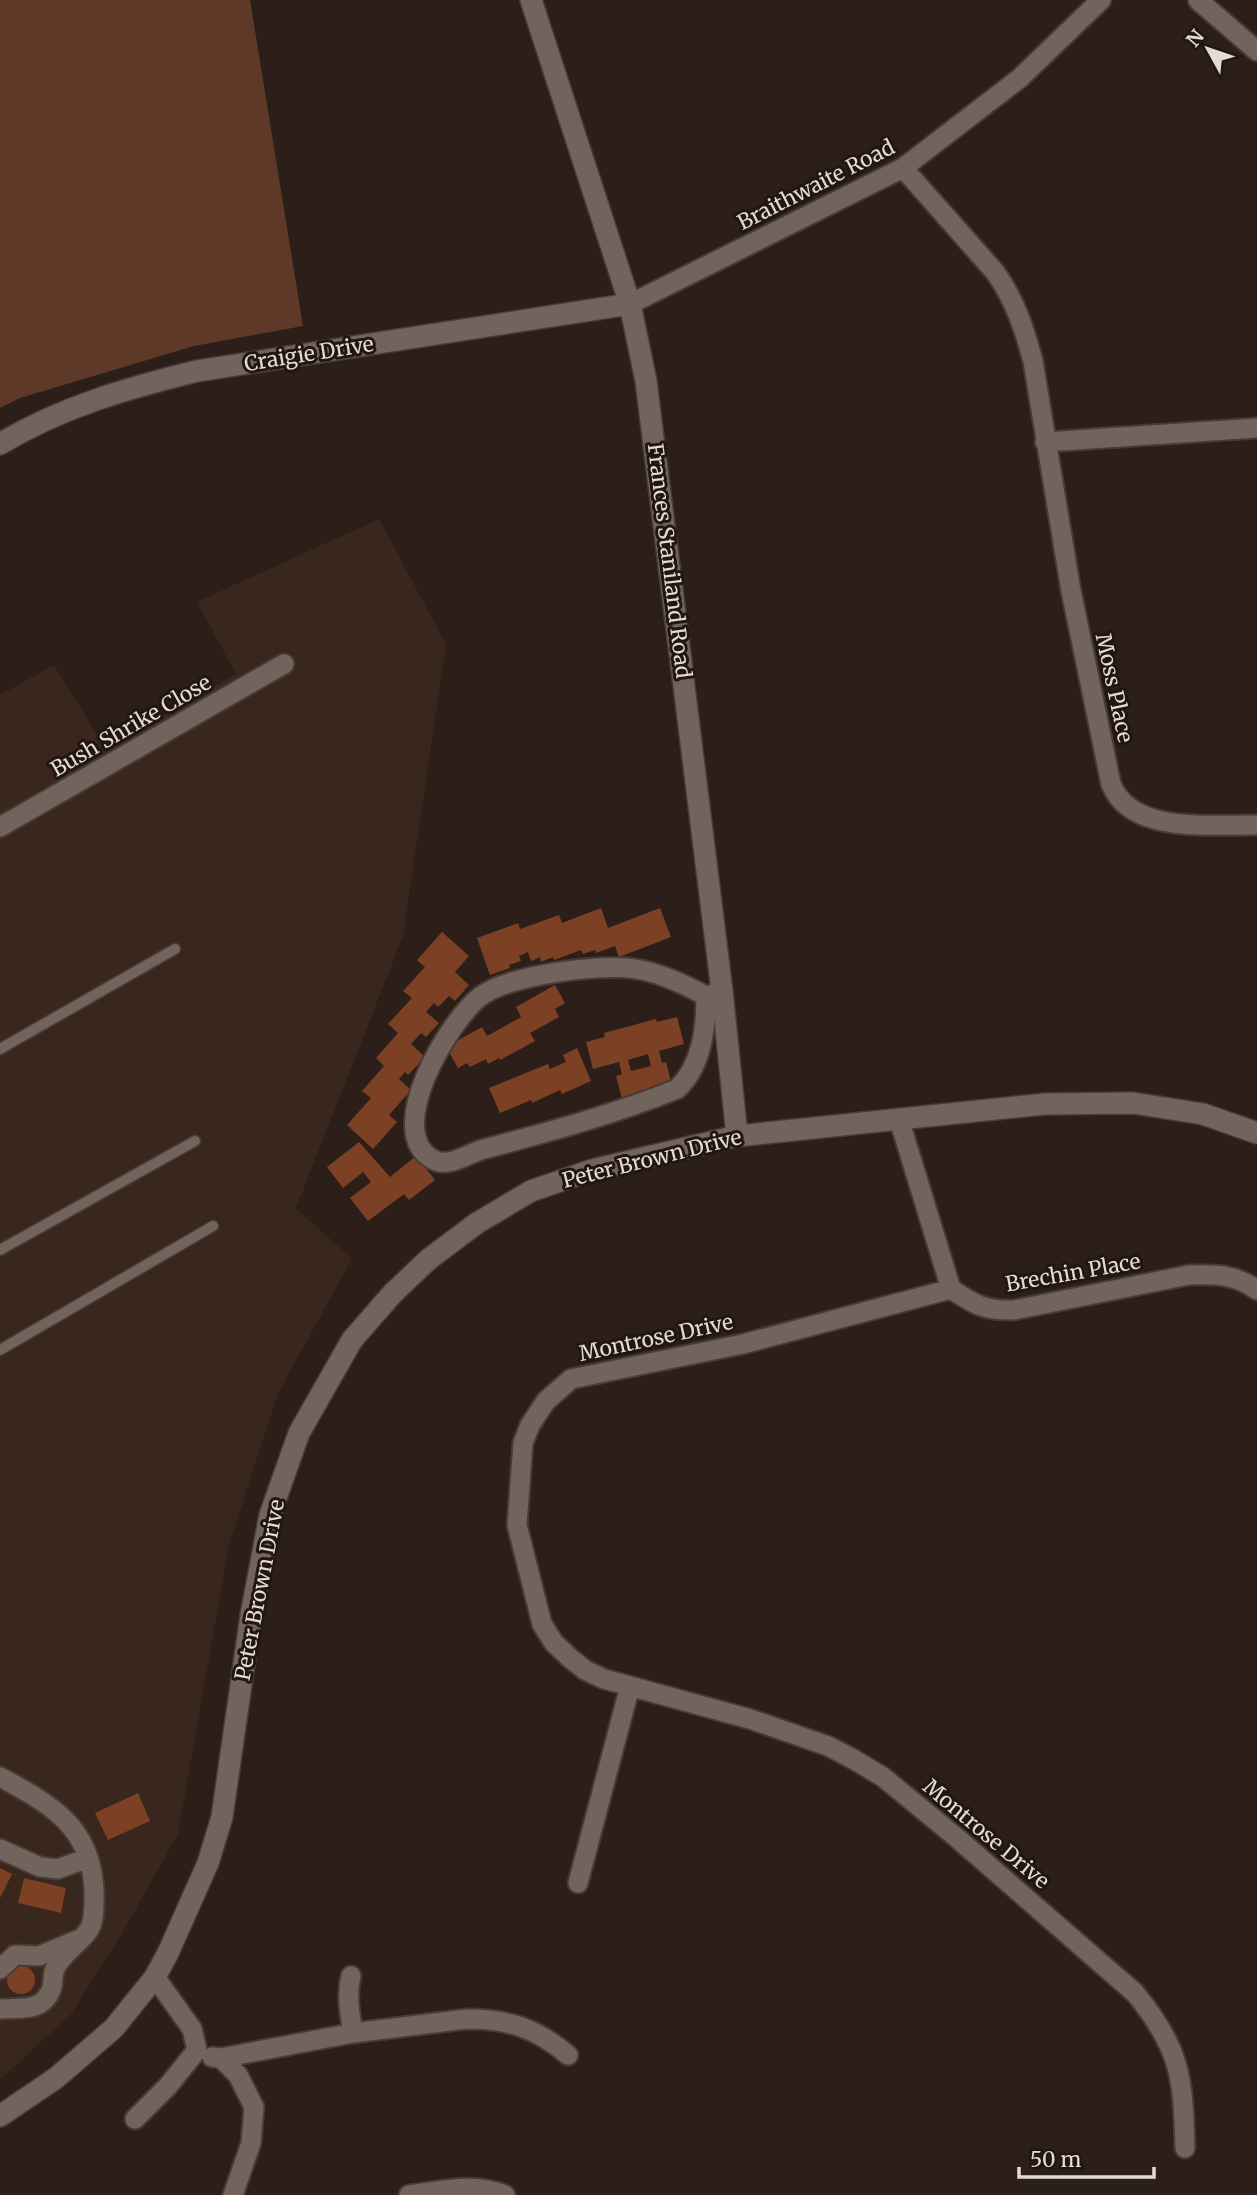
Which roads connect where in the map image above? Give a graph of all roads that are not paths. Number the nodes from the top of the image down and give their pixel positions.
1 (531, 0) edge
2 (1101, 0) edge
3 (1198, 0) edge
4 (1257, 51) edge
5 (903, 168) junction
6 (630, 304) junction
7 (1257, 428) edge
8 (1045, 442) junction
9 (0, 444) edge
10 (284, 664) dead end
11 (1257, 825) edge
12 (0, 827) edge
13 (174, 949) dead end
14 (714, 993) junction
15 (0, 1049) edge
16 (899, 1119) junction
17 (1257, 1133) edge
18 (737, 1136) junction
19 (195, 1141) dead end
20 (213, 1226) dead end
21 (0, 1250) edge
22 (951, 1289) junction
23 (1257, 1290) edge
24 (0, 1350) edge
25 (630, 1686) junction
26 (0, 1777) edge
27 (0, 1849) edge
28 (88, 1858) junction
29 (578, 1882) dead end
30 (81, 1938) junction
31 (0, 1969) edge
32 (351, 1976) dead end
33 (155, 1977) junction
34 (0, 2009) edge
35 (354, 2033) junction
36 (197, 2050) junction
37 (568, 2055) dead end
38 (221, 2058) junction
39 (0, 2116) edge
40 (135, 2119) dead end
41 (1185, 2148) dead end
42 (233, 2195) edge
43 (409, 2195) edge
44 (505, 2195) edge

1 - 6 street, Frances Staniland Road
2 - 5 street, Braithwaite Road
3 - 4 street
5 - 6 street, Braithwaite Road
5 - 8 street, Moss Place
6 - 9 street, Craigie Drive
6 - 14 street, Frances Staniland Road
7 - 8 street
8 - 11 street, Moss Place
10 - 12 street, Bush Shrike Close
13 - 15 lane
14 - 14 street
14 - 18 street, Frances Staniland Road
16 - 17 street, Peter Brown Drive
16 - 18 street, Peter Brown Drive
16 - 22 street
18 - 33 street, Peter Brown Drive
19 - 21 lane
20 - 24 lane
22 - 23 street, Brechin Place
22 - 25 street, Montrose Drive
25 - 29 street
25 - 41 street, Montrose Drive
26 - 28 street
27 - 28 street
28 - 30 street
30 - 31 street
30 - 34 street
32 - 35 street
33 - 36 street
33 - 39 street, Peter Brown Drive
35 - 37 street
35 - 38 street
36 - 38 street
36 - 40 street
38 - 42 street
43 - 44 street

